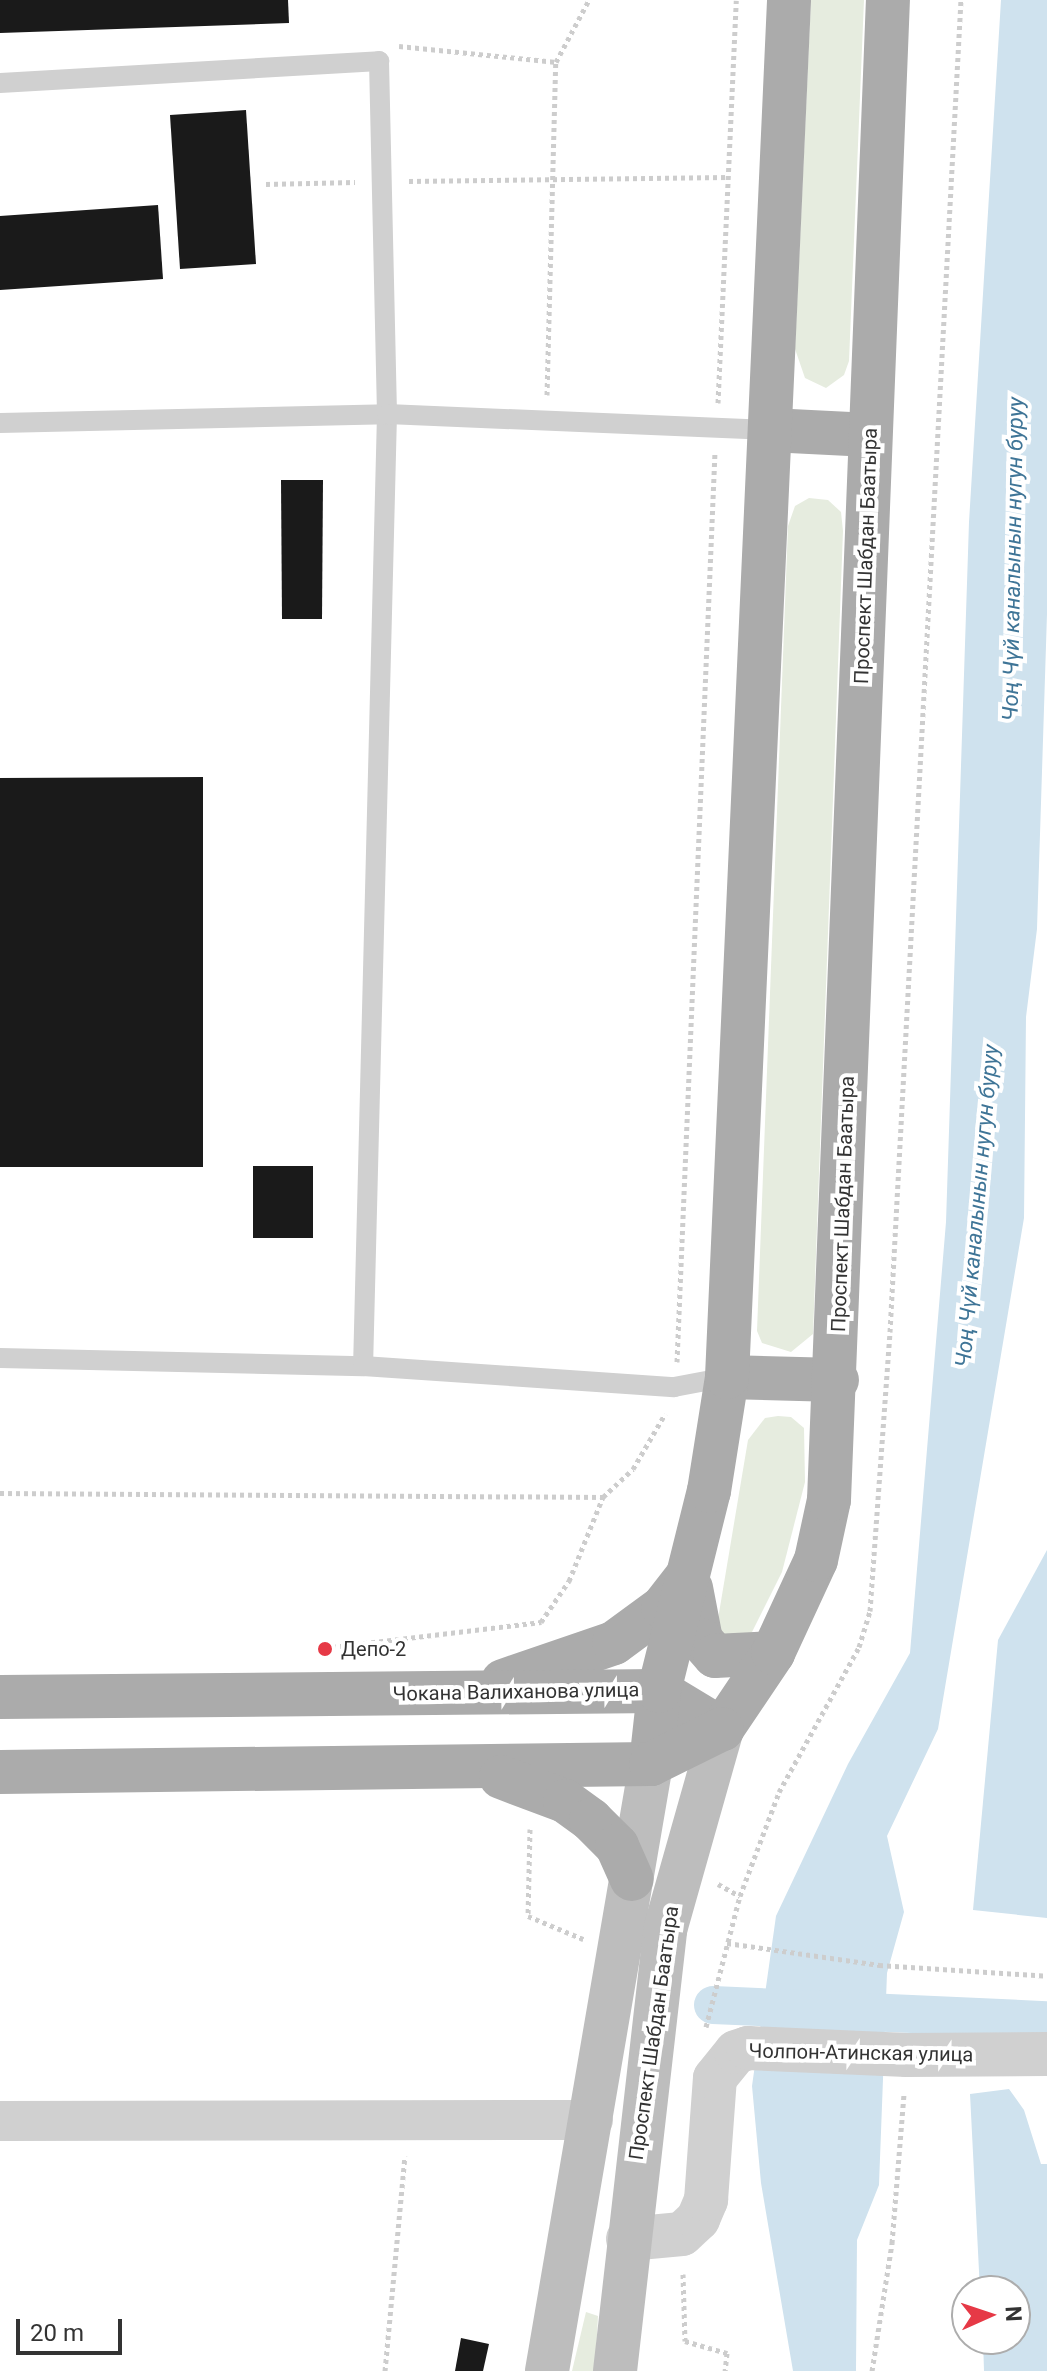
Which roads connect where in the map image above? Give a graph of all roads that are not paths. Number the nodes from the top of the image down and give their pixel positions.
1 (789, 0) edge
2 (888, 0) edge
3 (0, 83) edge
4 (387, 414) junction
5 (0, 423) edge
6 (770, 430) junction
7 (870, 435) junction
8 (0, 1358) edge
9 (363, 1366) junction
10 (727, 1377) junction
11 (837, 1380) junction
12 (690, 1573) junction
13 (773, 1653) junction
14 (659, 1691) junction
15 (467, 1693) junction
16 (0, 1697) edge
17 (722, 1729) junction
18 (651, 1764) junction
19 (464, 1766) junction
20 (0, 1772) edge
21 (632, 1879) junction
22 (1047, 2054) edge
23 (593, 2120) junction
24 (0, 2121) edge
25 (628, 2239) junction
26 (547, 2371) edge
27 (615, 2371) edge

1 - 6 main road
2 - 7 main road, Проспект Шабдан Баатыра
3 - 4 lane
4 - 5 lane
4 - 6 lane
4 - 9 lane
6 - 7 main road
6 - 10 main road
7 - 11 main road, Проспект Шабдан Баатыра
8 - 9 lane
9 - 10 lane
10 - 11 main road
10 - 12 main road
11 - 13 main road, Проспект Шабдан Баатыра
12 - 13 main road
12 - 14 main road
12 - 15 main road
13 - 17 main road, Проспект Шабдан Баатыра
14 - 15 main road, Чокана Валиханова улица
14 - 17 main road, Чокана Валиханова улица
14 - 18 main road
15 - 16 main road, Чокана Валиханова улица
17 - 18 main road
17 - 25 main road, Проспект Шабдан Баатыра
18 - 19 main road
18 - 21 main road
19 - 20 main road
19 - 21 main road
21 - 23 main road
22 - 25 street, Чолпон-Атинская улица
23 - 24 street
23 - 26 main road
25 - 27 main road, Проспект Шабдан Баатыра

